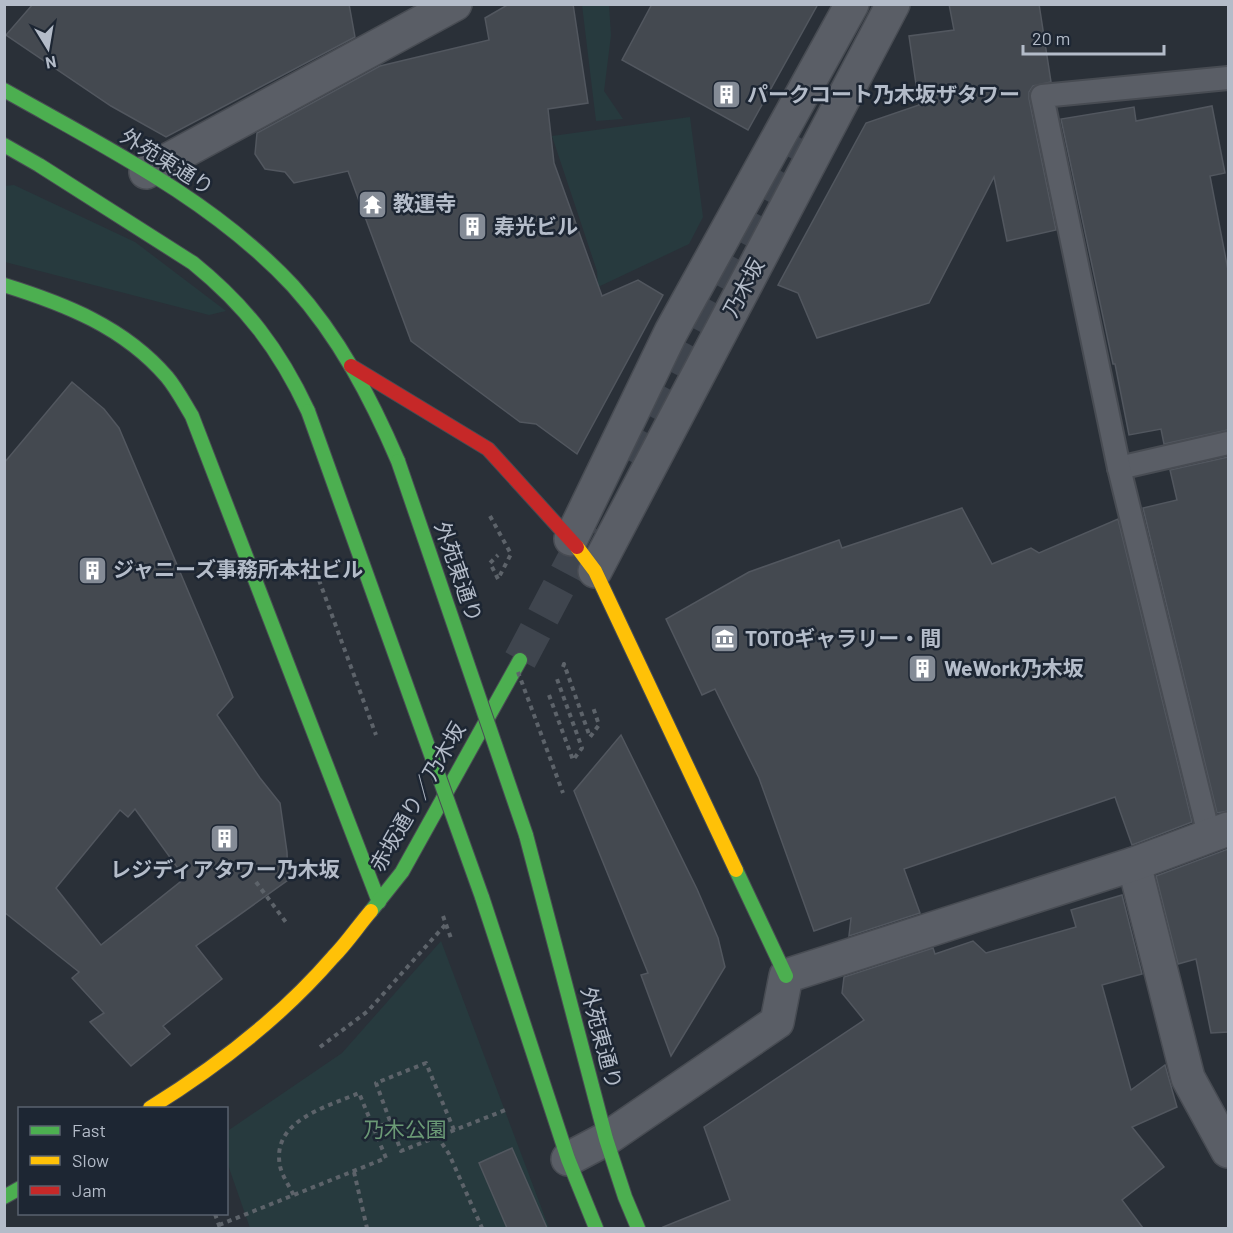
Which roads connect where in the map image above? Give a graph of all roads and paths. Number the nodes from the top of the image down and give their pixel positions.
1 (455, 4) edge
2 (852, 4) edge
3 (893, 4) edge
4 (1227, 84) edge
5 (4, 90) edge
6 (4, 145) edge
7 (146, 172) junction
8 (4, 285) edge
9 (351, 366) junction
10 (1228, 443) edge
11 (1119, 468) junction
12 (489, 514) dead end
13 (570, 539) junction
14 (498, 555) dead end
15 (595, 571) junction
16 (520, 660) tunnel mouth
17 (549, 694) dead end
18 (593, 707) dead end
19 (1219, 832) edge
20 (1134, 864) junction
21 (255, 882) dead end
22 (379, 902) junction
23 (446, 924) dead end
24 (288, 925) dead end
25 (786, 976) junction
26 (320, 1047) dead end
27 (518, 1106) dead end
28 (152, 1107) edge
29 (390, 1122) junction
30 (373, 1129) junction
31 (454, 1130) junction
32 (437, 1136) junction
33 (606, 1139) junction
34 (1228, 1151) edge
35 (568, 1159) junction
36 (354, 1172) junction
37 (18, 1189) edge
38 (294, 1196) junction
39 (4, 1197) edge
40 (219, 1227) edge
41 (367, 1228) edge
42 (482, 1228) edge
43 (596, 1228) edge
44 (638, 1228) edge

1 - 7 street
2 - 13 street, 乃木坂
3 - 15 street, 乃木坂
4 - 11 lane
5 - 7 main road, 外苑東通り
6 - 35 main road, bridge
7 - 9 main road, 外苑東通り
8 - 22 main road
9 - 13 main road
9 - 33 main road, 外苑東通り, bridge
10 - 11 lane
11 - 19 lane
12 - 14 path
13 - 15 main road
15 - 25 main road
16 - 22 main road, 赤坂通り／乃木坂
17 - 18 path
19 - 20 street
20 - 25 street
20 - 34 street
21 - 24 path
22 - 28 main road, 赤坂通り／乃木坂
23 - 26 path
25 - 33 street
27 - 31 path
29 - 30 path
29 - 31 path
29 - 32 path
30 - 36 path
30 - 38 path
31 - 32 path
32 - 42 path
33 - 35 street
33 - 44 main road, 外苑東通り
35 - 43 main road
36 - 38 path
36 - 41 path
37 - 39 main road
38 - 40 path

